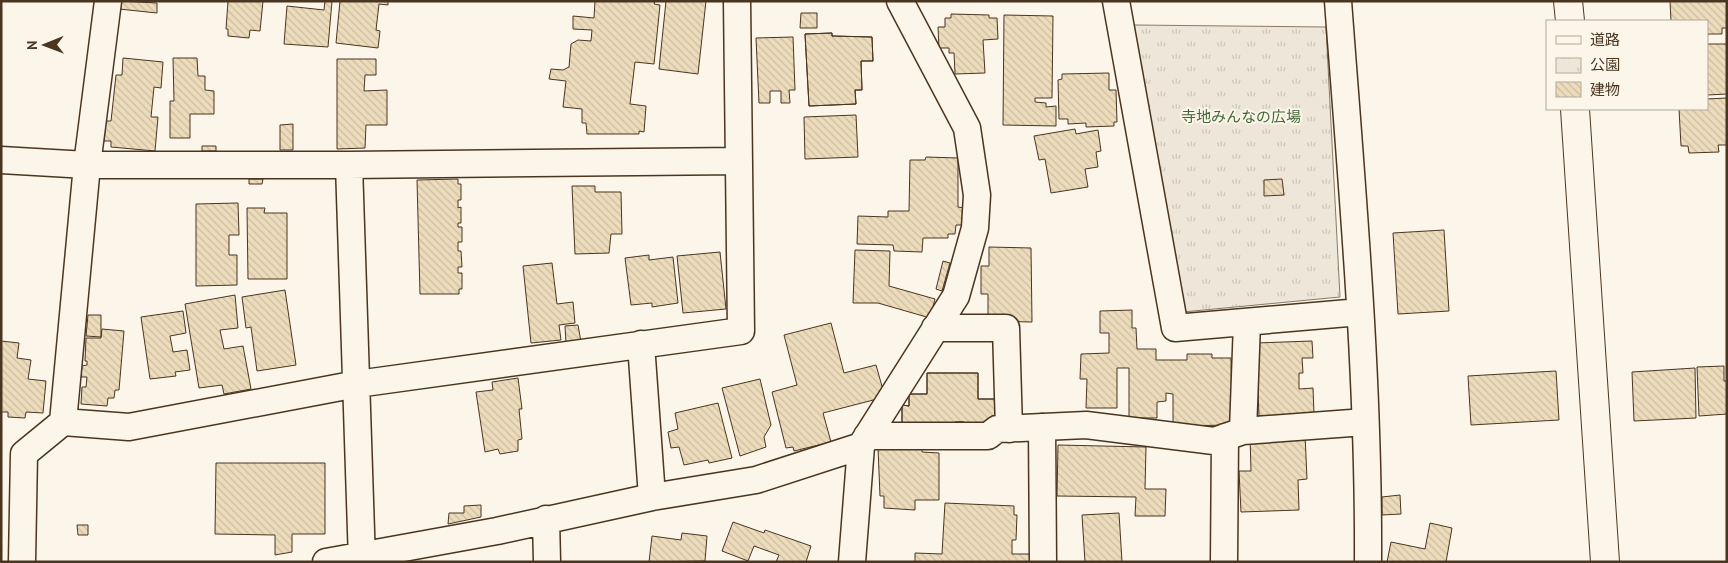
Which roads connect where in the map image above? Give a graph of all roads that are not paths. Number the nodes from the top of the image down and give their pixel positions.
1 (108, 1) edge
2 (737, 1) edge
3 (900, 1) edge
4 (1116, 1) edge
5 (1338, 1) edge
6 (1568, 1) edge
7 (1570, 20) edge
8 (1575, 110) edge
9 (1, 160) edge
10 (739, 161) junction
11 (87, 165) junction
12 (349, 165) junction
13 (1360, 312) junction
14 (1247, 322) junction
15 (935, 328) junction
16 (641, 344) junction
17 (356, 384) junction
18 (62, 422) junction
19 (1365, 422) junction
20 (1042, 427) junction
21 (1009, 429) junction
22 (1234, 434) junction
23 (864, 441) junction
24 (652, 497) junction
25 (546, 519) junction
26 (362, 558) edge
27 (22, 562) edge
28 (326, 562) edge
29 (547, 562) edge
30 (852, 562) edge
31 (1043, 562) edge
32 (1224, 562) edge
33 (1368, 562) edge
34 (1605, 562) edge

1 - 11 street
2 - 10 street
3 - 15 street
4 - 14 street
5 - 13 street
6 - 7 street
8 - 34 street
9 - 11 street
10 - 12 street
10 - 16 street
11 - 12 street
11 - 18 street
12 - 17 street
13 - 14 street
13 - 19 street
14 - 22 street
15 - 21 street
15 - 23 street
16 - 17 street
16 - 24 street
17 - 18 street
17 - 26 street
18 - 27 street
19 - 22 street
19 - 33 street
20 - 21 street
20 - 22 street
20 - 31 street
21 - 23 street
22 - 32 street
23 - 24 street
23 - 30 street
24 - 25 street
25 - 26 street
25 - 29 street
26 - 28 street

